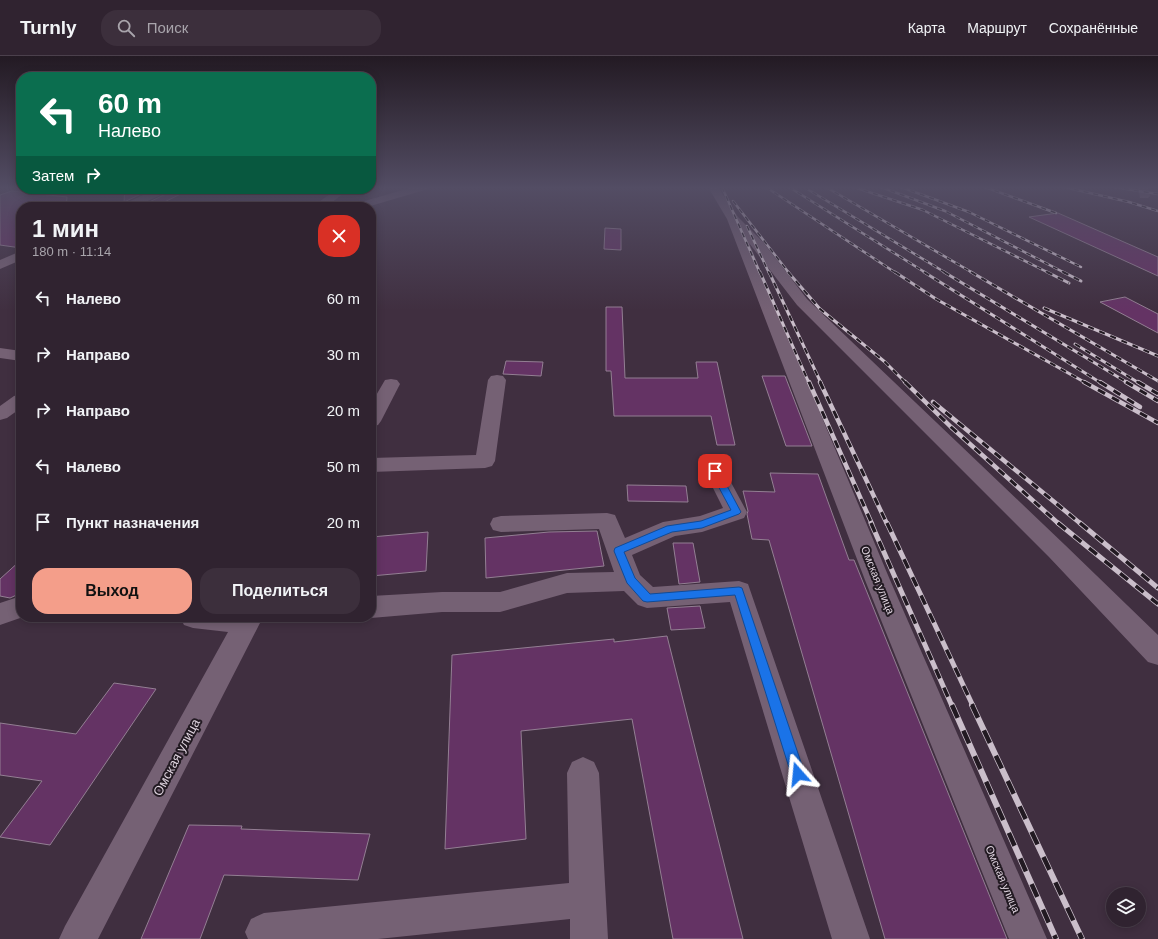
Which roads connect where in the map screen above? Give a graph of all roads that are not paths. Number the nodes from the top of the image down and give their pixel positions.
1 (737, 228) edge
2 (742, 228) edge
3 (16, 257) edge
4 (0, 265) edge
5 (0, 352) edge
6 (16, 355) edge
7 (497, 380) dead end
8 (391, 384) dead end
9 (16, 403) edge
10 (376, 412) edge
11 (0, 414) edge
12 (710, 462) dead end
13 (376, 465) edge
14 (501, 524) dead end
15 (619, 551) junction
16 (630, 580) junction
17 (376, 607) edge
18 (16, 609) edge
19 (0, 614) edge
20 (239, 622) edge
21 (1158, 652) edge
22 (583, 773) dead end
23 (587, 899) junction
24 (264, 932) dead end
25 (78, 939) edge
26 (589, 939) edge
27 (851, 939) edge
28 (1028, 939) edge

1 - 28 street, Омская улица
2 - 21 street
3 - 4 street
5 - 6 street
7 - 13 street
8 - 10 street
9 - 11 street
12 - 15 street
14 - 15 street
15 - 16 street
16 - 17 street
16 - 27 street
18 - 19 street
20 - 25 street, Омская улица
22 - 23 street
23 - 24 street
23 - 26 street

